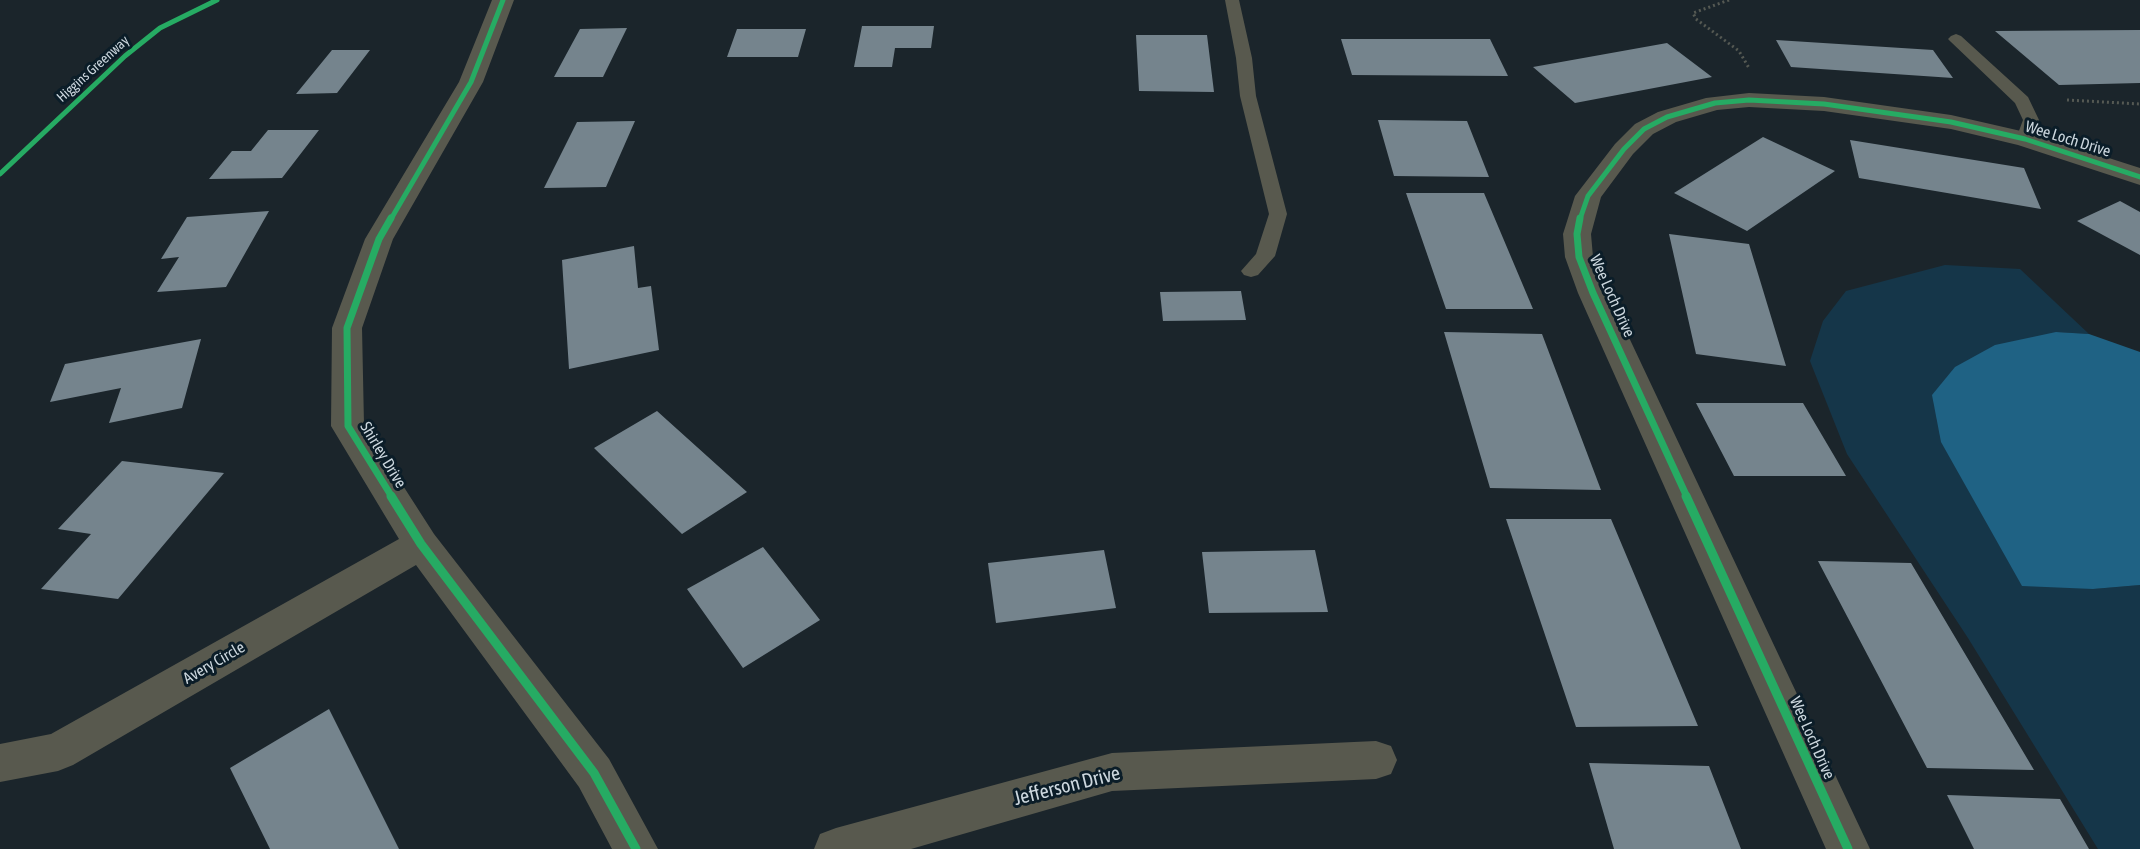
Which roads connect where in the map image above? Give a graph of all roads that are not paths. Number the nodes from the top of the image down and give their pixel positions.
1 (503, 0) edge
2 (1232, 0) edge
3 (1956, 39) dead end
4 (2025, 139) junction
5 (2140, 177) edge
6 (1251, 271) dead end
7 (421, 544) junction
8 (1376, 760) dead end
9 (0, 763) edge
10 (636, 849) edge
11 (836, 849) edge
12 (1848, 849) edge

1 - 7 street, Shirley Drive
2 - 6 lane
3 - 4 lane
4 - 5 street, Wee Loch Drive
4 - 12 street, Wee Loch Drive
7 - 9 street, Avery Circle
7 - 10 street, Shirley Drive
8 - 11 street, Jefferson Drive

